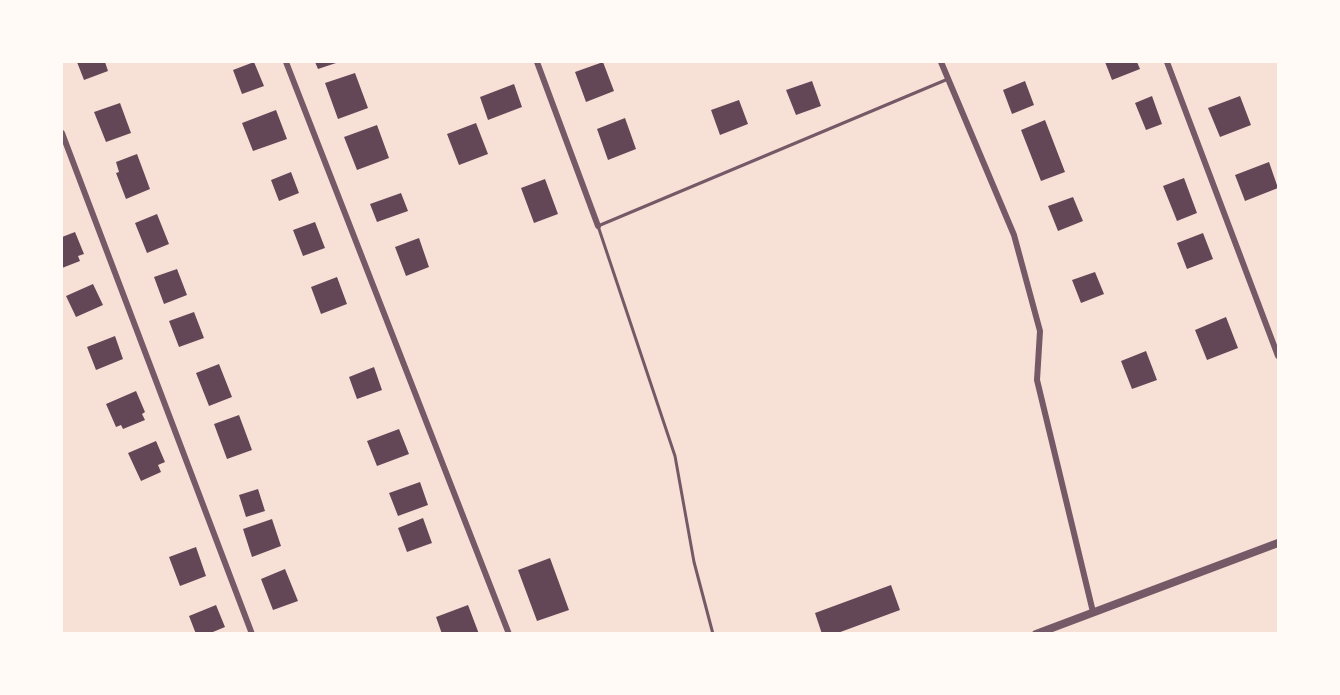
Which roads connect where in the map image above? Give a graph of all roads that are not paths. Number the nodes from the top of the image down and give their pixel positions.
1 (286, 62) edge
2 (537, 62) edge
3 (941, 62) edge
4 (1167, 62) edge
5 (948, 79) junction
6 (62, 133) edge
7 (598, 226) junction
8 (1278, 356) edge
9 (1278, 543) edge
10 (1093, 612) junction
11 (252, 633) edge
12 (509, 633) edge
13 (712, 633) edge
14 (1036, 633) edge

1 - 12 street
2 - 7 street
3 - 5 street
4 - 8 street
5 - 7 lane
5 - 10 street
6 - 11 street
7 - 13 lane
9 - 10 street
10 - 14 street

